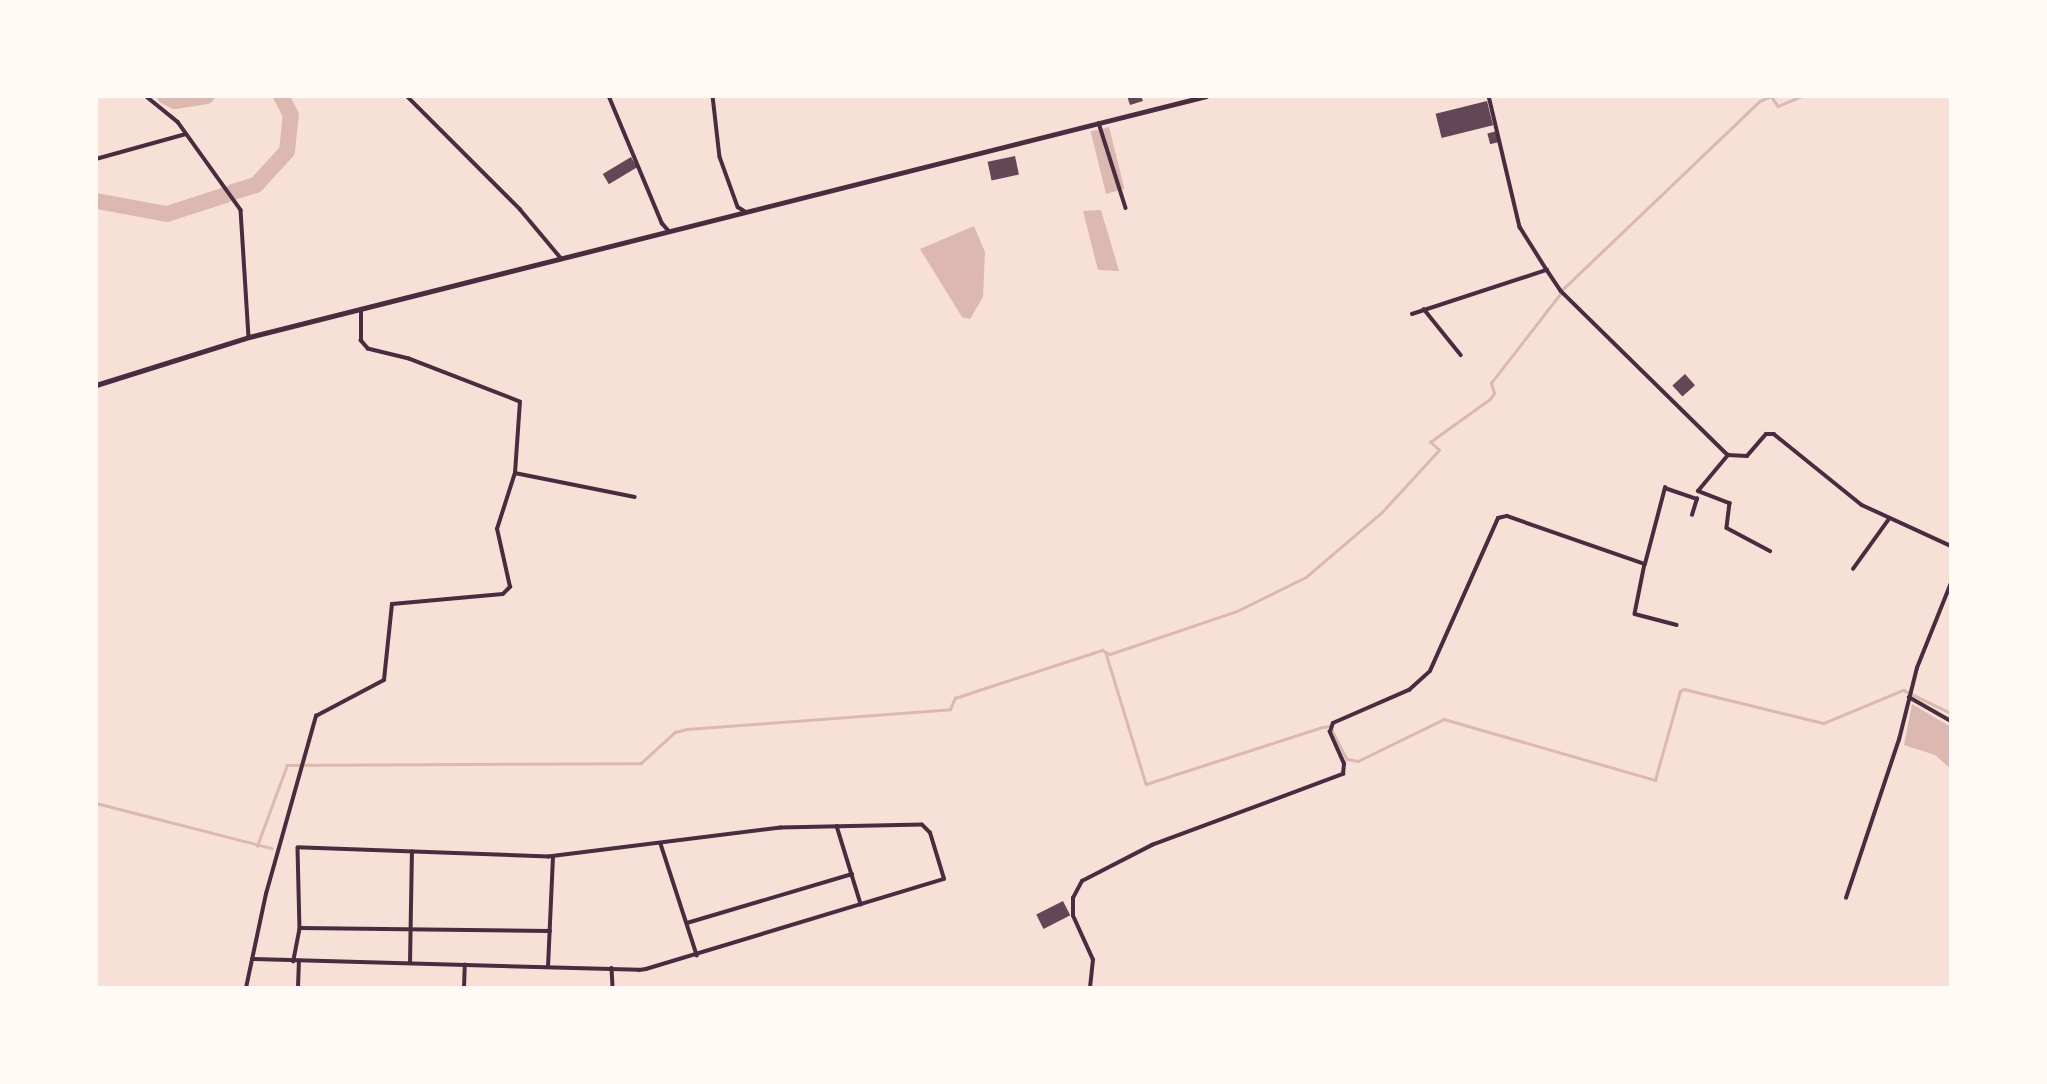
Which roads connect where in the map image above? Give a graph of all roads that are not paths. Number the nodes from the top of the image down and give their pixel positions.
1 (146, 96) edge
2 (407, 96) edge
3 (609, 96) edge
4 (713, 96) edge
5 (1206, 96) edge
6 (1489, 96) edge
7 (1099, 123) junction
8 (186, 134) junction
9 (96, 159) edge
10 (1126, 208) dead end
11 (747, 213) junction
12 (670, 232) junction
13 (562, 260) junction
14 (1547, 270) junction
15 (1424, 309) junction
16 (361, 310) junction
17 (1412, 314) dead end
18 (249, 337) junction
19 (1461, 355) dead end
20 (96, 385) edge
21 (1728, 456) junction
22 (515, 473) junction
23 (1698, 491) junction
24 (635, 497) dead end
25 (1697, 499) junction
26 (1692, 515) dead end
27 (1889, 519) junction
28 (1951, 546) edge
29 (1770, 551) dead end
30 (1645, 564) junction
31 (1853, 569) dead end
32 (1951, 583) edge
33 (1677, 625) dead end
34 (1910, 695) junction
35 (1951, 721) edge
36 (837, 826) junction
37 (661, 844) junction
38 (412, 852) junction
39 (553, 857) junction
40 (852, 874) junction
41 (1846, 898) dead end
42 (861, 905) junction
43 (687, 923) junction
44 (300, 928) junction
45 (410, 929) junction
46 (550, 931) junction
47 (697, 955) junction
48 (252, 959) junction
49 (297, 961) junction
50 (410, 963) junction
51 (465, 965) junction
52 (548, 967) junction
53 (612, 968) junction
54 (246, 988) edge
55 (298, 988) edge
56 (464, 988) edge
57 (613, 988) edge
58 (1090, 988) edge

1 - 8 street
2 - 13 street
3 - 12 street
4 - 11 street
5 - 7 main road
6 - 14 street
7 - 10 street
7 - 11 main road
8 - 9 street
8 - 18 street
11 - 12 main road
12 - 13 main road
13 - 16 main road
14 - 15 street
14 - 21 street
15 - 17 street
15 - 19 street
16 - 18 main road
16 - 22 street
18 - 20 main road
21 - 23 street
21 - 27 street
22 - 24 street
22 - 48 street
23 - 25 street
23 - 29 street
25 - 26 street
25 - 30 street
27 - 28 street
27 - 31 street
30 - 33 street
30 - 58 street
32 - 34 street
34 - 35 street
34 - 41 street
36 - 37 street
36 - 40 street
36 - 42 street
37 - 39 street
37 - 43 street
38 - 39 street
38 - 44 street
38 - 45 street
39 - 46 street
40 - 42 street
40 - 43 street
42 - 47 street
43 - 47 street
44 - 45 street
44 - 49 street
45 - 46 street
45 - 50 street
46 - 52 street
47 - 53 street
48 - 49 street
48 - 54 street
49 - 50 street
49 - 55 street
50 - 51 street
51 - 52 street
51 - 56 street
52 - 53 street
53 - 57 street

